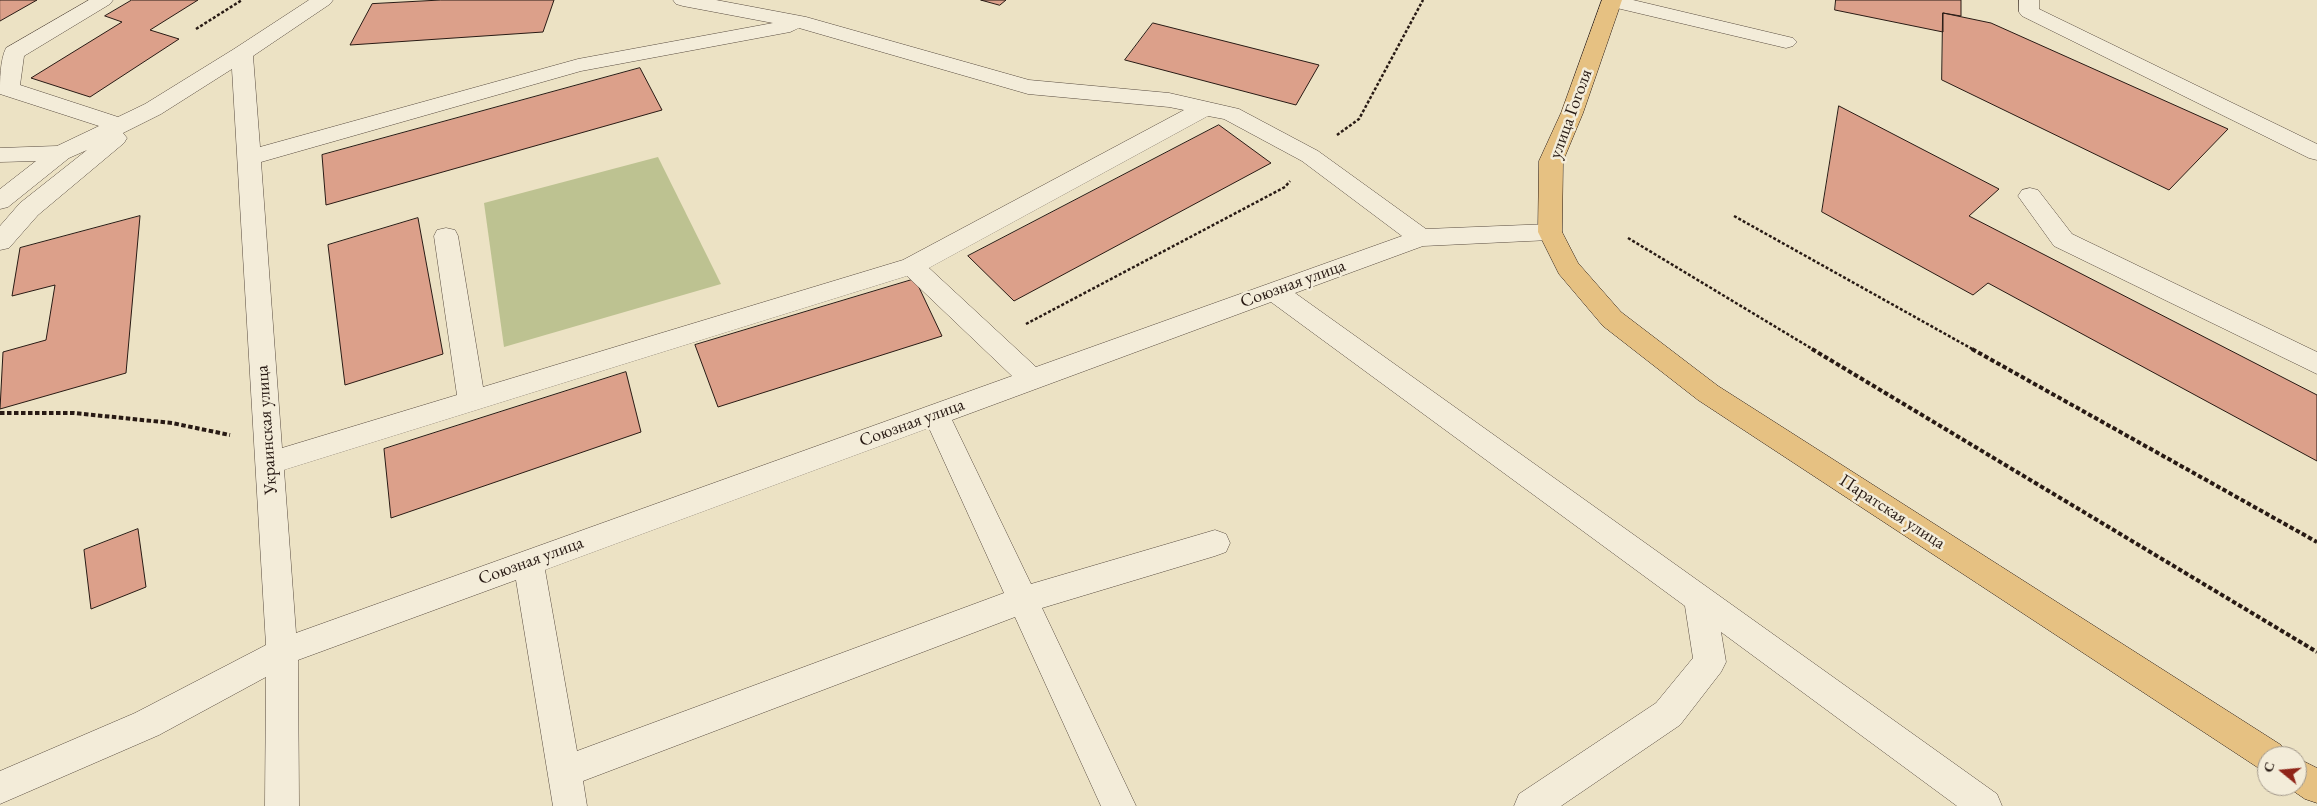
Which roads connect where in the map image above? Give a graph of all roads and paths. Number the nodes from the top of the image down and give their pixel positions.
1 (103, 0) edge
2 (242, 0) edge
3 (323, 0) edge
4 (683, 0) edge
5 (1423, 0) edge
6 (1612, 0) edge
7 (2029, 0) edge
8 (806, 23) junction
9 (196, 28) dead end
10 (1786, 42) dead end
11 (242, 54) junction
12 (7, 55) edge
13 (1204, 108) junction
14 (153, 109) junction
15 (120, 125) junction
16 (61, 153) junction
17 (2317, 153) edge
18 (0, 155) edge
19 (1310, 156) junction
20 (249, 158) junction
21 (0, 164) edge
22 (2030, 196) dead end
23 (0, 201) edge
24 (1734, 216) dead end
25 (1550, 232) junction
26 (446, 236) dead end
27 (1421, 238) junction
28 (1628, 238) dead end
29 (0, 242) edge
30 (912, 266) junction
31 (1274, 291) junction
32 (992, 342) junction
33 (2317, 364) edge
34 (1032, 379) junction
35 (472, 401) junction
36 (0, 413) edge
37 (936, 414) junction
38 (268, 453) junction
39 (2317, 542) edge
40 (1214, 543) dead end
41 (528, 562) junction
42 (1699, 599) junction
43 (1023, 600) junction
44 (282, 652) junction
45 (2317, 652) edge
46 (2257, 748) edge
47 (564, 772) junction
48 (0, 788) edge
49 (282, 806) edge
50 (570, 806) edge
51 (1119, 806) edge
52 (1531, 806) edge
53 (1986, 806) edge

1 - 12 street
2 - 9 path
3 - 11 street
4 - 8 street
5 - 19 path
6 - 10 street
6 - 25 main road, улица Гоголя
7 - 17 street
8 - 13 street
8 - 20 street
11 - 14 street
11 - 20 street, Украинская улица
12 - 15 street
13 - 19 street
13 - 30 street
14 - 15 street
14 - 29 street
15 - 16 street
16 - 18 street
16 - 21 street
16 - 23 street
19 - 27 street
19 - 32 path
20 - 38 street, Украинская улица
22 - 33 street
24 - 39 path
25 - 27 street, Союзная улица
25 - 46 main road, Паратская улица
26 - 35 street
27 - 31 street, Союзная улица
28 - 45 path
30 - 32 street
30 - 35 street
31 - 34 street, Союзная улица
31 - 42 street
32 - 34 street
34 - 37 street, Союзная улица
35 - 38 street
36 - 38 path
37 - 41 street, Союзная улица
37 - 43 street
38 - 44 street, Украинская улица
40 - 43 street
41 - 44 street, Союзная улица
41 - 47 street
42 - 52 street
42 - 53 street
43 - 47 street
43 - 51 street
44 - 48 street, Союзная улица
44 - 49 street, Украинская улица
47 - 50 street

